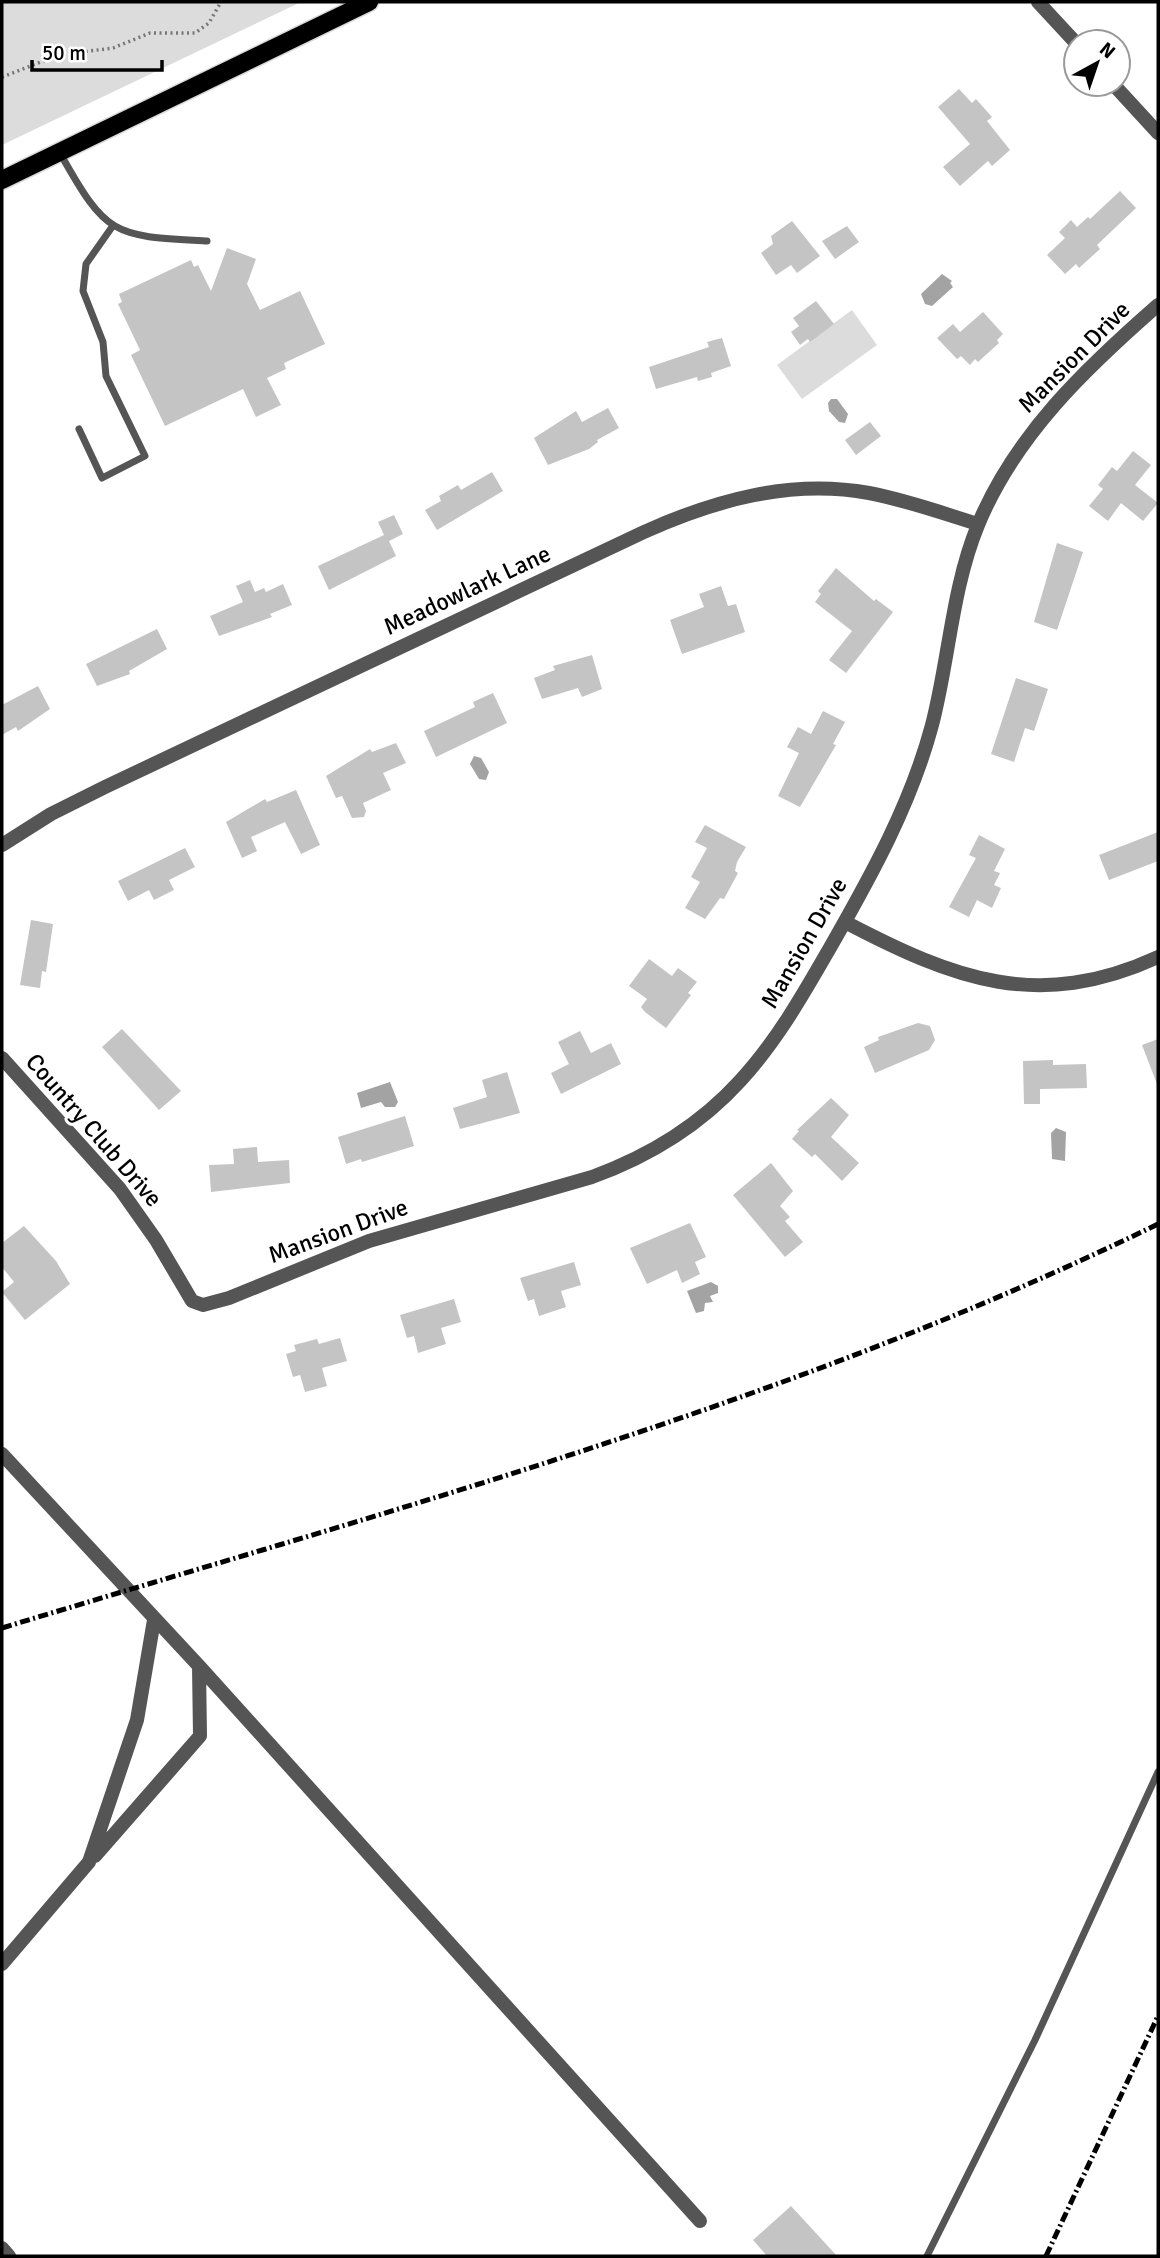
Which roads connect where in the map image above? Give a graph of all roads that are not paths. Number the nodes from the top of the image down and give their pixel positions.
1 (369, 2) edge
2 (1038, 2) edge
3 (1062, 28) edge
4 (1126, 98) edge
5 (1158, 133) edge
6 (59, 152) junction
7 (2, 180) edge
8 (112, 226) junction
9 (207, 241) dead end
10 (1158, 305) edge
11 (79, 429) dead end
12 (978, 524) junction
13 (2, 845) edge
14 (845, 922) junction
15 (1158, 957) edge
16 (2, 1058) edge
17 (197, 1304) joint
18 (2, 1454) edge
19 (155, 1620) junction
20 (199, 1666) junction
21 (1158, 1772) edge
22 (89, 1862) junction
23 (2, 1964) edge
24 (700, 2221) dead end
25 (2, 2248) edge
26 (9, 2256) edge
27 (926, 2256) edge

1 - 6 main road
2 - 3 street
4 - 5 street
6 - 7 main road
6 - 8 lane
8 - 9 lane
8 - 11 lane
10 - 12 street, Mansion Drive
12 - 13 street, Meadowlark Lane
12 - 14 street, Mansion Drive
14 - 15 street
14 - 17 street, Mansion Drive
16 - 17 street, Country Club Drive
18 - 19 street
19 - 20 street
19 - 22 street
20 - 22 street
20 - 24 street
21 - 27 lane
22 - 23 street
25 - 26 street

